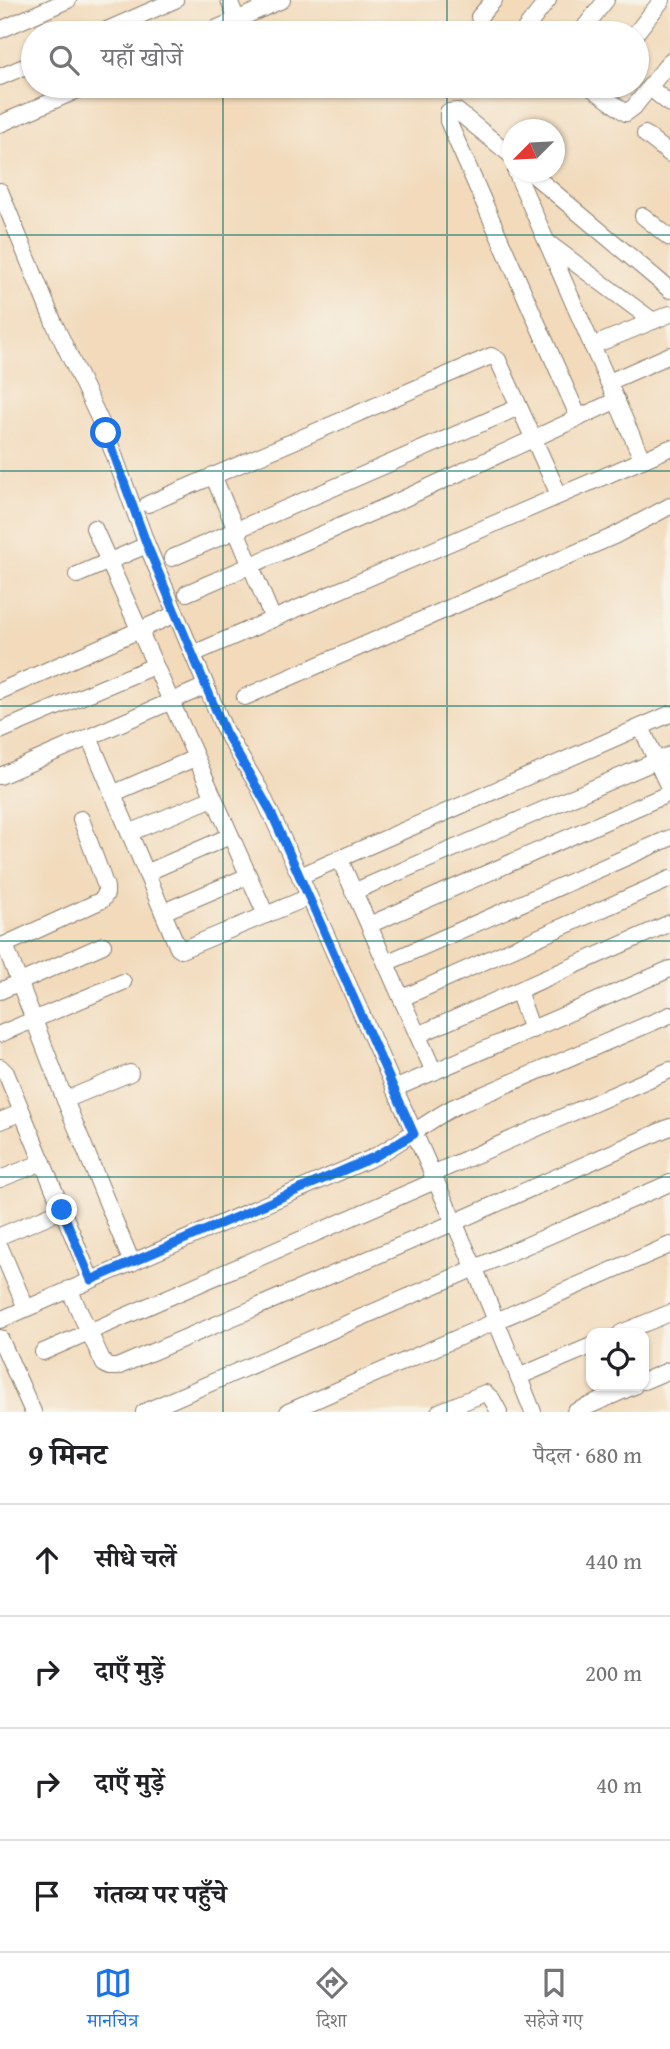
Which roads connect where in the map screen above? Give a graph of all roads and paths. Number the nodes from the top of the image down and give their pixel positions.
1 (68, 0) edge
2 (175, 0) edge
3 (229, 0) edge
4 (282, 0) edge
5 (494, 0) edge
6 (548, 0) edge
7 (606, 0) edge
8 (662, 0) edge
9 (479, 17) dead end
10 (237, 20) joint
11 (127, 21) edge
12 (531, 21) edge
13 (589, 21) edge
14 (645, 21) edge
15 (0, 30) edge
16 (670, 61) edge
17 (21, 68) edge
18 (0, 77) edge
19 (649, 87) joint
20 (60, 98) edge
21 (606, 98) edge
22 (641, 98) edge
23 (670, 104) edge
24 (0, 124) edge
25 (645, 134) dead end
26 (502, 149) edge
27 (670, 154) edge
28 (520, 182) edge
29 (542, 182) edge
30 (0, 191) edge
31 (643, 216) dead end
32 (668, 230) edge
33 (546, 242) junction
34 (670, 290) edge
35 (670, 314) edge
36 (653, 321) junction
37 (593, 346) junction
38 (670, 355) edge
39 (609, 382) junction
40 (617, 400) junction
41 (519, 407) junction
42 (579, 418) junction
43 (535, 440) junction
44 (670, 448) edge
45 (642, 459) junction
46 (213, 475) junction
47 (559, 495) junction
48 (148, 505) dead end
49 (670, 506) edge
50 (94, 528) dead end
51 (235, 531) junction
52 (147, 545) junction
53 (172, 558) dead end
54 (109, 562) junction
55 (250, 565) junction
56 (77, 575) dead end
57 (187, 593) dead end
58 (176, 614) junction
59 (273, 619) junction
60 (138, 630) junction
61 (192, 654) junction
62 (154, 666) junction
63 (206, 686) junction
64 (0, 691) edge
65 (245, 697) dead end
66 (170, 702) junction
67 (670, 714) edge
68 (641, 727) junction
69 (0, 732) edge
70 (89, 737) junction
71 (195, 758) junction
72 (663, 758) edge
73 (0, 776) edge
74 (670, 792) edge
75 (113, 794) junction
76 (213, 798) junction
77 (82, 819) dead end
78 (129, 833) junction
79 (230, 836) junction
80 (670, 838) edge
81 (341, 860) junction
82 (146, 873) junction
83 (248, 876) junction
84 (300, 876) junction
85 (670, 879) edge
86 (354, 892) junction
87 (309, 897) junction
88 (163, 912) junction
89 (266, 915) junction
90 (670, 923) edge
91 (369, 925) junction
92 (103, 945) dead end
93 (3, 946) edge
94 (386, 963) junction
95 (670, 969) edge
96 (20, 982) junction
97 (123, 982) dead end
98 (0, 991) edge
99 (518, 991) junction
100 (402, 998) junction
101 (670, 1015) edge
102 (35, 1020) junction
103 (532, 1030) junction
104 (0, 1034) edge
105 (418, 1035) junction
106 (0, 1067) edge
107 (670, 1070) edge
108 (434, 1072) junction
109 (130, 1073) dead end
110 (394, 1088) junction
111 (65, 1100) junction
112 (22, 1112) junction
113 (0, 1121) edge
114 (670, 1127) edge
115 (414, 1134) junction
116 (43, 1162) junction
117 (434, 1177) junction
118 (0, 1179) edge
119 (670, 1184) edge
120 (62, 1210) junction
121 (455, 1222) junction
122 (0, 1236) edge
123 (670, 1245) edge
124 (0, 1247) edge
125 (132, 1263) junction
126 (475, 1269) junction
127 (5, 1270) edge
128 (91, 1280) junction
129 (69, 1289) junction
130 (26, 1308) junction
131 (670, 1313) edge
132 (0, 1320) edge
133 (496, 1321) junction
134 (633, 1328) edge
135 (89, 1332) junction
136 (0, 1338) edge
137 (586, 1348) edge
138 (43, 1352) dead end
139 (670, 1370) edge
140 (518, 1377) junction
141 (649, 1379) edge
142 (623, 1391) edge
143 (33, 1412) edge
144 (144, 1412) edge
145 (288, 1412) edge
146 (439, 1412) edge
147 (499, 1412) edge
148 (533, 1412) edge
149 (575, 1412) edge

1 - 15 street
2 - 11 street
3 - 10 street
4 - 10 street
5 - 9 street
6 - 12 street
7 - 13 street
8 - 14 street
16 - 19 street
17 - 18 street
19 - 23 street
20 - 24 street
21 - 22 street
25 - 27 street
26 - 42 street
28 - 33 street
29 - 34 street
30 - 52 street
31 - 32 street
33 - 36 street
33 - 37 street
35 - 36 street
36 - 37 street
37 - 39 street
38 - 39 street
39 - 40 street
40 - 42 street
40 - 45 street
41 - 43 street
41 - 46 street
41 - 51 street
42 - 43 street
43 - 47 street
43 - 55 street
44 - 45 street
45 - 47 street
46 - 48 street
46 - 51 street
47 - 59 street
49 - 65 street
50 - 54 street
51 - 53 street
51 - 55 street
52 - 54 street
52 - 58 street
54 - 56 street
54 - 60 street
55 - 57 street
55 - 59 street
58 - 60 street
58 - 61 street
59 - 61 street
60 - 62 street
60 - 64 street
61 - 63 street
62 - 66 street
62 - 69 street
63 - 66 street
63 - 84 street
66 - 70 street
66 - 71 street
67 - 68 street
68 - 72 street
68 - 81 street
70 - 73 street
70 - 75 street
71 - 75 street
71 - 76 street
72 - 74 street
72 - 86 street
74 - 91 street
75 - 78 street
76 - 78 street
76 - 79 street
77 - 93 street
78 - 82 street
79 - 82 street
79 - 83 street
80 - 94 street
81 - 84 street
81 - 86 street
82 - 88 street
83 - 88 street
83 - 89 street
84 - 87 street
85 - 100 street
86 - 91 street
87 - 89 street
87 - 110 street
88 - 89 street
90 - 99 street
91 - 94 street
92 - 96 street
93 - 96 street
94 - 100 street
95 - 103 street
96 - 98 street
96 - 102 street
97 - 102 street
99 - 103 street
99 - 105 street
100 - 105 street
101 - 115 street
102 - 104 street
102 - 111 street
103 - 108 street
105 - 108 street
106 - 112 street
107 - 117 street
108 - 110 street
109 - 111 street
110 - 115 street
111 - 125 street
112 - 113 street
112 - 116 street
114 - 121 street
115 - 117 street
115 - 125 street
116 - 118 street
116 - 120 street
117 - 121 street
117 - 135 street
119 - 126 street
120 - 122 street
120 - 128 street
121 - 126 street
121 - 135 street
123 - 133 street
124 - 127 street
125 - 128 street
126 - 133 street
126 - 144 street
127 - 130 street
128 - 129 street
129 - 130 street
129 - 135 street
130 - 132 street
131 - 134 street
133 - 140 street
133 - 145 street
135 - 138 street
136 - 143 street
137 - 140 street
139 - 141 street
140 - 148 street
142 - 149 street
146 - 147 street

